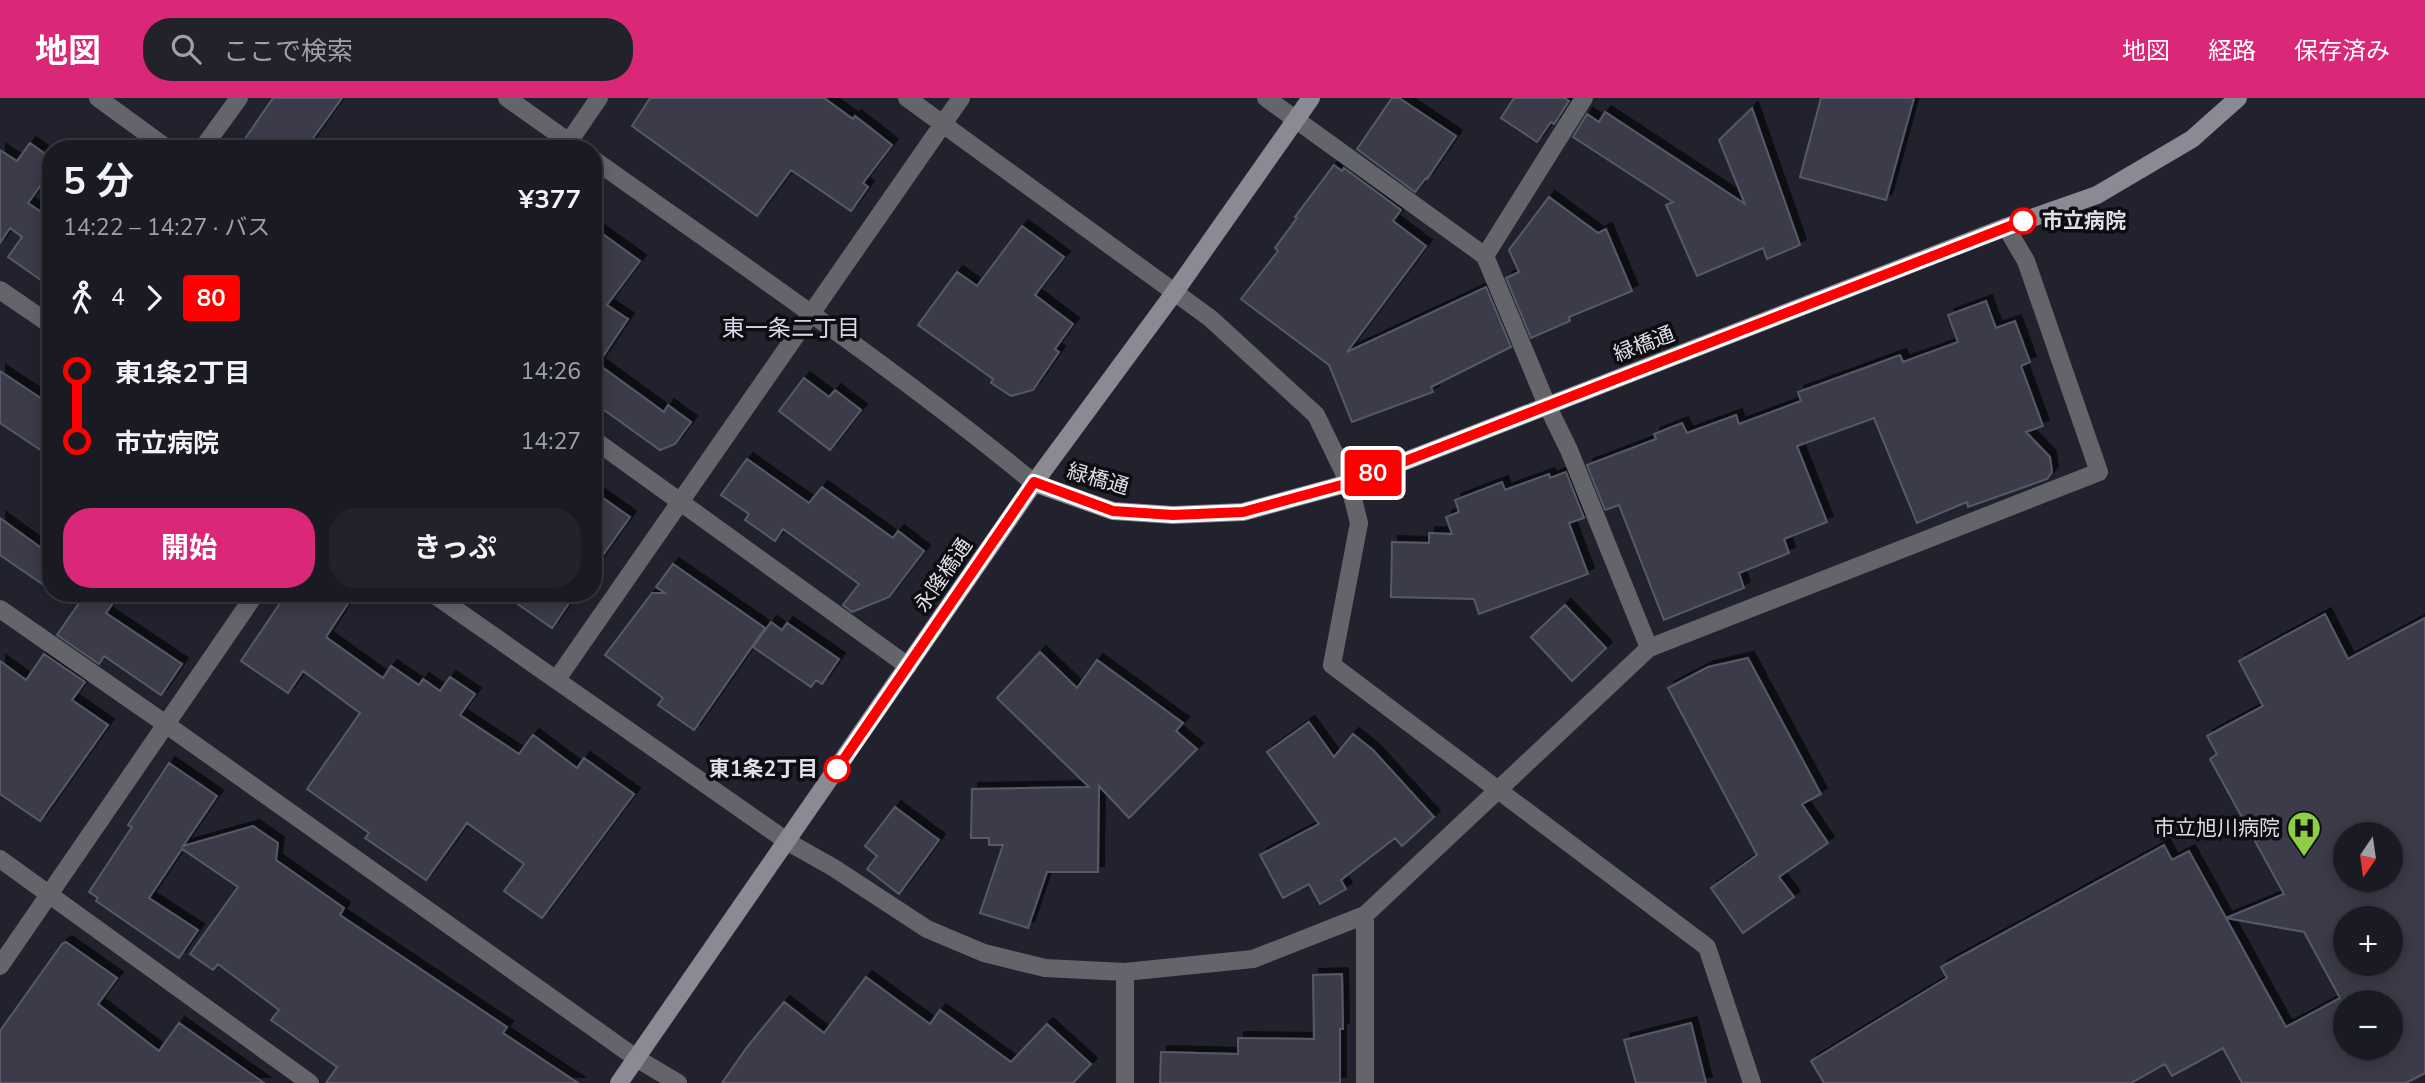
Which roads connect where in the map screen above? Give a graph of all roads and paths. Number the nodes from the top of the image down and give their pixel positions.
1 (98, 98) edge
2 (239, 98) edge
3 (507, 98) edge
4 (599, 98) edge
5 (907, 98) edge
6 (961, 98) edge
7 (1266, 98) edge
8 (1311, 98) edge
9 (1584, 98) edge
10 (2238, 98) edge
11 (1296, 120) junction
12 (943, 123) junction
13 (156, 140) edge
14 (209, 140) edge
15 (562, 140) edge
16 (574, 140) edge
17 (602, 165) edge
18 (2006, 227) junction
19 (1485, 256) junction
20 (0, 290) edge
21 (1174, 293) junction
22 (811, 313) junction
23 (42, 319) edge
24 (1547, 405) junction
25 (602, 445) edge
26 (1034, 482) junction
27 (1349, 483) junction
28 (680, 500) junction
29 (250, 602) edge
30 (445, 602) edge
31 (0, 609) edge
32 (1649, 648) junction
33 (908, 666) junction
34 (557, 679) junction
35 (167, 725) junction
36 (1496, 790) junction
37 (788, 842) junction
38 (0, 859) edge
39 (50, 893) junction
40 (1365, 915) junction
41 (0, 966) edge
42 (1125, 972) junction
43 (636, 1059) junction
44 (310, 1083) edge
45 (619, 1083) edge
46 (678, 1083) edge
47 (1125, 1083) edge
48 (1365, 1083) edge
49 (1752, 1083) edge

1 - 13 street
2 - 14 street
3 - 15 street
4 - 16 street
5 - 12 street
6 - 12 street
7 - 11 street
8 - 11 street, 永隆橋通
9 - 19 street
10 - 18 street, 緑橋通
11 - 19 street
11 - 21 street, 永隆橋通
12 - 21 street
12 - 22 street
17 - 22 street
18 - 24 street, 緑橋通
18 - 32 street
19 - 24 street
20 - 23 street
21 - 26 street, 永隆橋通
21 - 27 street
22 - 26 street
22 - 28 street
24 - 27 street, 緑橋通
24 - 32 street
25 - 28 street
26 - 27 street, 緑橋通
26 - 33 street, 永隆橋通
27 - 36 street
28 - 33 street
28 - 34 street
29 - 35 street
30 - 34 street
31 - 35 street
32 - 36 street
33 - 37 street, 永隆橋通
34 - 37 street
35 - 39 street
35 - 43 street
36 - 40 street
36 - 49 street
37 - 42 street
37 - 43 street, 永隆橋通
38 - 39 street
39 - 41 street
39 - 44 street
40 - 42 street
40 - 48 street
42 - 47 street
43 - 45 street, 永隆橋通
43 - 46 street

